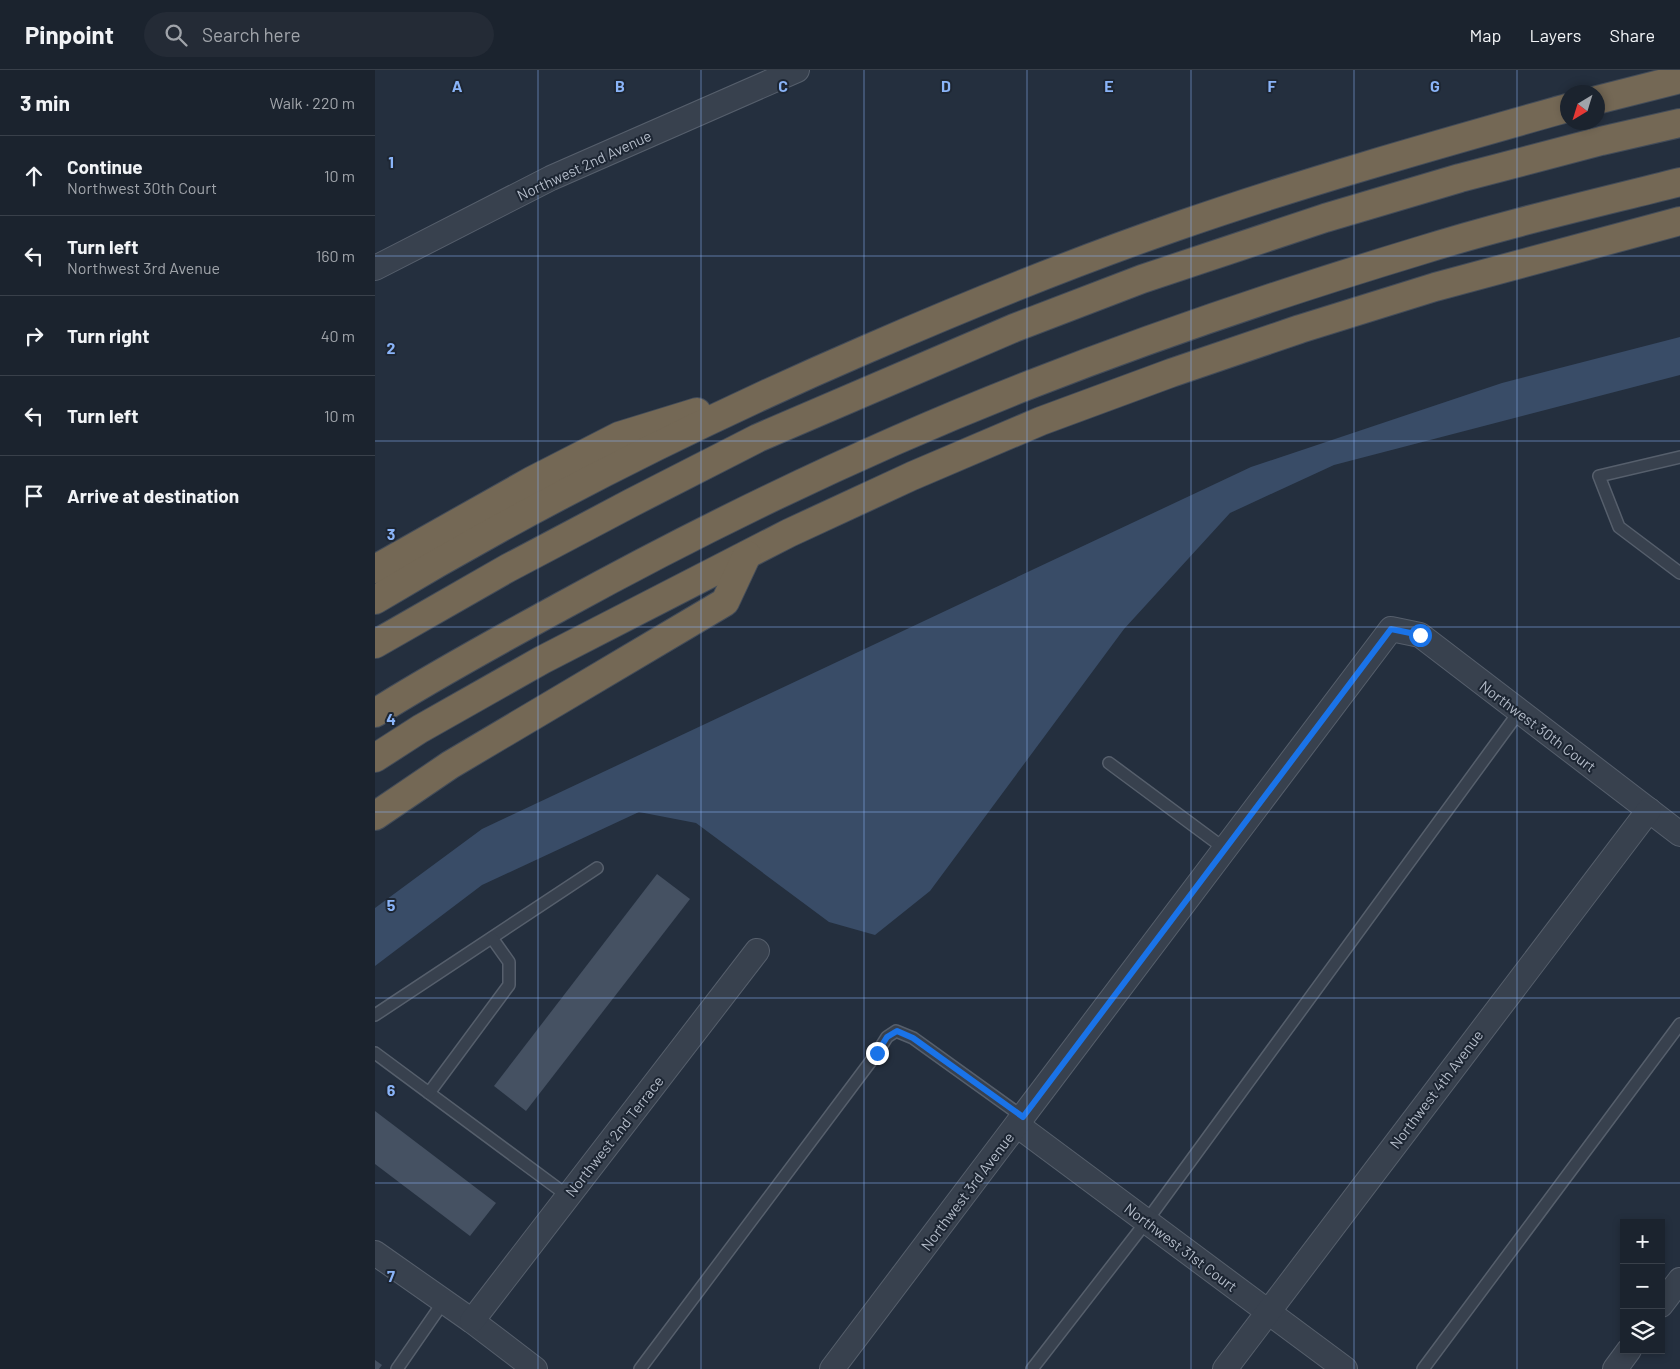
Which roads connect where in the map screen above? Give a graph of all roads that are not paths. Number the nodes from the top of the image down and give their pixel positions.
1 (797, 70) edge
2 (1680, 79) edge
3 (1605, 98) edge
4 (1560, 110) edge
5 (1680, 122) edge
6 (1680, 182) edge
7 (1680, 221) edge
8 (375, 268) edge
9 (780, 387) junction
10 (1680, 457) edge
11 (747, 555) junction
12 (375, 569) edge
13 (1680, 573) edge
14 (375, 600) edge
15 (1391, 629) joint
16 (375, 644) edge
17 (1519, 712) junction
18 (375, 713) edge
19 (375, 758) edge
20 (1109, 763) dead end
21 (1649, 810) junction
22 (375, 816) edge
23 (1680, 834) edge
24 (1225, 849) junction
25 (597, 868) dead end
26 (492, 938) junction
27 (757, 951) dead end
28 (375, 1015) edge
29 (1680, 1024) edge
30 (375, 1053) edge
31 (429, 1093) junction
32 (1020, 1121) junction
33 (568, 1196) junction
34 (1146, 1222) junction
35 (375, 1253) edge
36 (1680, 1280) edge
37 (444, 1301) junction
38 (1665, 1301) edge
39 (1267, 1312) junction
40 (472, 1321) junction
41 (1626, 1354) edge
42 (397, 1369) edge
43 (535, 1369) edge
44 (640, 1369) edge
45 (832, 1369) edge
46 (1032, 1369) edge
47 (1225, 1369) edge
48 (1345, 1369) edge
49 (1423, 1369) edge
50 (1615, 1369) edge

1 - 8 street, Northwest 2nd Avenue
2 - 3 highway
4 - 9 highway
5 - 16 highway
6 - 18 highway
7 - 11 highway
9 - 12 highway
9 - 14 highway
10 - 13 lane
11 - 19 highway
11 - 22 highway
15 - 17 street, Northwest 30th Court
15 - 24 street, Northwest 3rd Avenue
17 - 21 street, Northwest 30th Court
17 - 34 lane
20 - 24 lane
21 - 23 street, Northwest 30th Court
21 - 39 street, Northwest 4th Avenue
24 - 32 street, Northwest 3rd Avenue
25 - 26 lane
26 - 28 lane
26 - 31 lane
27 - 33 street, Northwest 2nd Terrace
29 - 49 lane
30 - 31 lane
31 - 33 lane
32 - 34 street, Northwest 31st Court
32 - 44 lane
32 - 45 street, Northwest 3rd Avenue
33 - 40 street, Northwest 2nd Terrace
34 - 39 street, Northwest 31st Court
34 - 46 lane
35 - 37 street
36 - 38 street
37 - 40 street
37 - 42 lane
39 - 47 street, Northwest 4th Avenue
39 - 48 street, Northwest 31st Court
40 - 43 street
41 - 50 street

